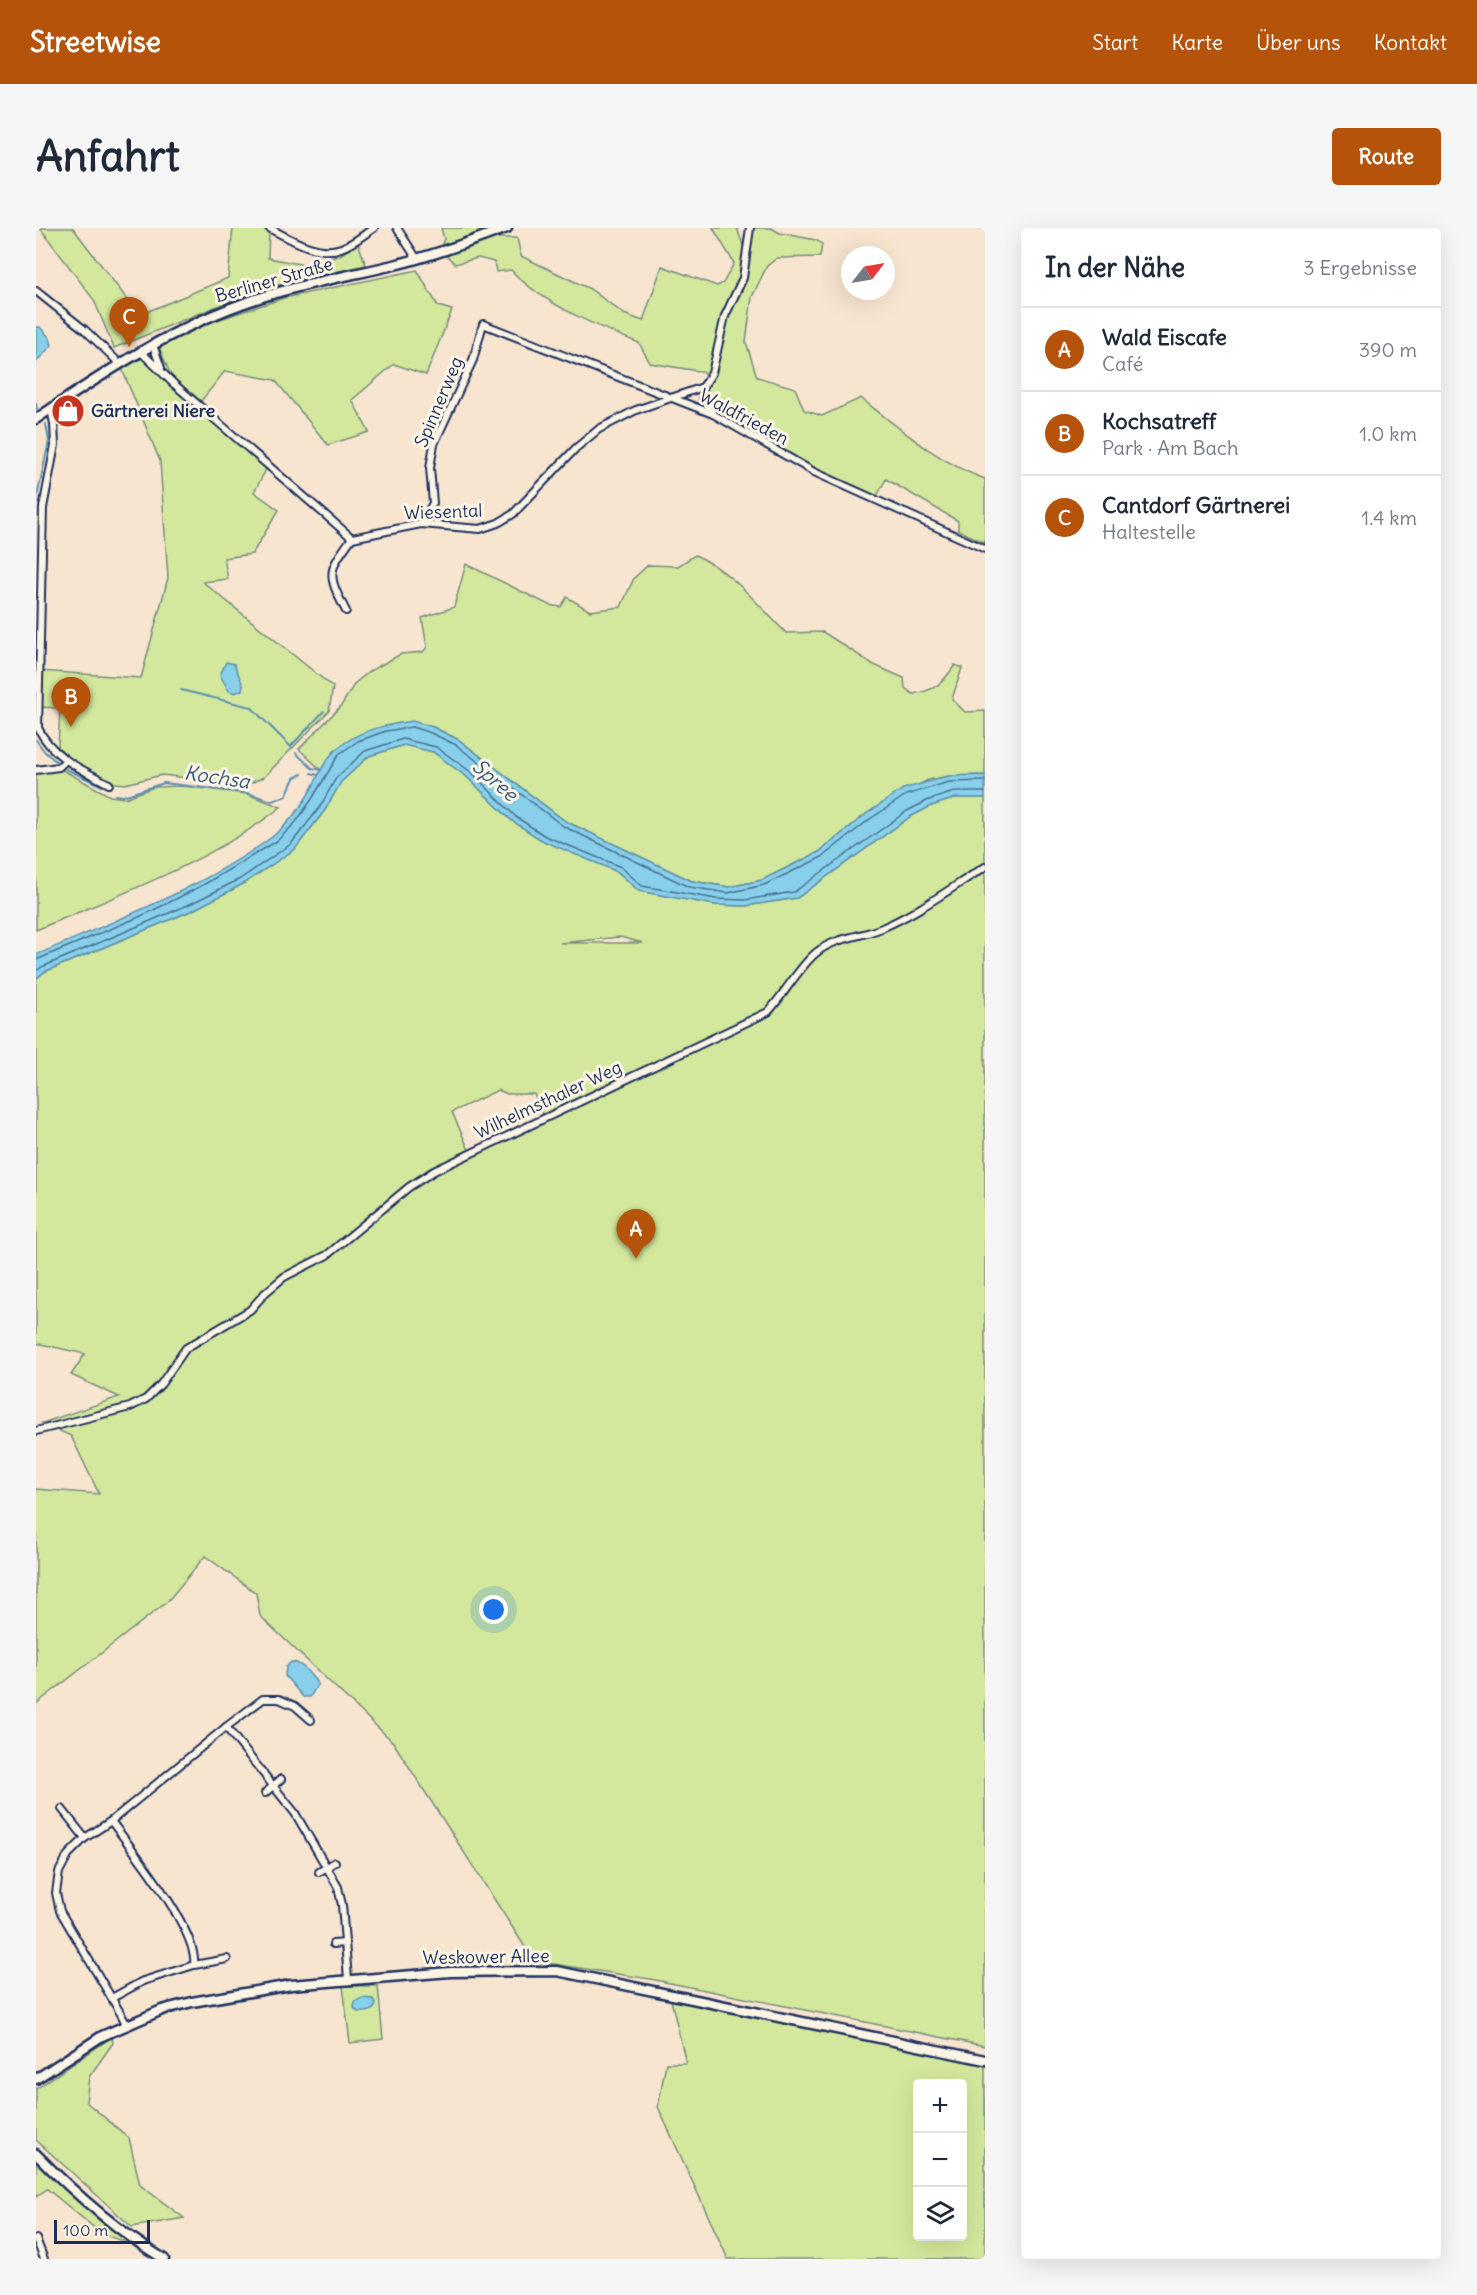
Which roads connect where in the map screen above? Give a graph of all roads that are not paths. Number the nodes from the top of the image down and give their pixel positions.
1 (269, 228) edge
2 (374, 228) edge
3 (397, 228) edge
4 (507, 228) edge
5 (750, 228) edge
6 (417, 259) junction
7 (36, 291) edge
8 (483, 324) joint
9 (153, 345) junction
10 (140, 351) junction
11 (118, 364) junction
12 (163, 371) junction
13 (703, 387) junction
14 (672, 398) junction
15 (51, 409) junction
16 (713, 414) junction
17 (36, 419) edge
18 (421, 524) junction
19 (352, 538) junction
20 (985, 549) edge
21 (346, 611) dead end
22 (65, 761) junction
23 (36, 771) edge
24 (109, 784) dead end
25 (985, 867) edge
26 (36, 1431) edge
27 (311, 1720) dead end
28 (226, 1727) junction
29 (281, 1779) dead end
30 (273, 1785) junction
31 (265, 1793) dead end
32 (62, 1809) dead end
33 (111, 1821) junction
34 (86, 1838) junction
35 (335, 1862) dead end
36 (326, 1868) junction
37 (319, 1872) dead end
38 (345, 1943) junction
39 (333, 1944) dead end
40 (227, 1959) dead end
41 (194, 1965) junction
42 (348, 1979) junction
43 (112, 1998) junction
44 (126, 2025) junction
45 (985, 2060) edge
46 (36, 2079) edge
47 (36, 2154) edge
48 (36, 2239) edge
49 (152, 2256) edge
50 (44, 2259) edge
51 (164, 2259) edge

1 - 2 street
3 - 6 street
4 - 6 main road, Berliner Straße
5 - 13 street
6 - 9 main road, Berliner Straße
7 - 11 street
8 - 14 street, Waldfrieden
8 - 18 street, Spinnerweg
9 - 10 main road, Berliner Straße
9 - 12 street
10 - 11 main road, Berliner Straße
10 - 12 street
11 - 15 main road, Berliner Straße
12 - 19 street
13 - 14 street, Wiesental
13 - 16 street
14 - 16 street, Waldfrieden
14 - 18 street, Wiesental
15 - 17 main road, Berliner Straße
15 - 22 street
16 - 20 street, Waldfrieden
18 - 19 street, Wiesental
19 - 21 street
22 - 23 street
22 - 24 street
25 - 26 street, Wilhelmsthaler Weg
27 - 28 street
28 - 30 street
28 - 33 street
29 - 30 street
30 - 31 street
30 - 36 street
32 - 34 street
33 - 34 street
33 - 41 street
34 - 43 street
35 - 36 street
36 - 37 street
36 - 38 street
38 - 39 street
38 - 42 street
40 - 41 street
41 - 43 street
42 - 44 main road, Weskower Allee
42 - 45 main road, Weskower Allee
43 - 44 street
44 - 46 main road, Weskower Allee
47 - 49 main road
48 - 50 street
49 - 51 main road

